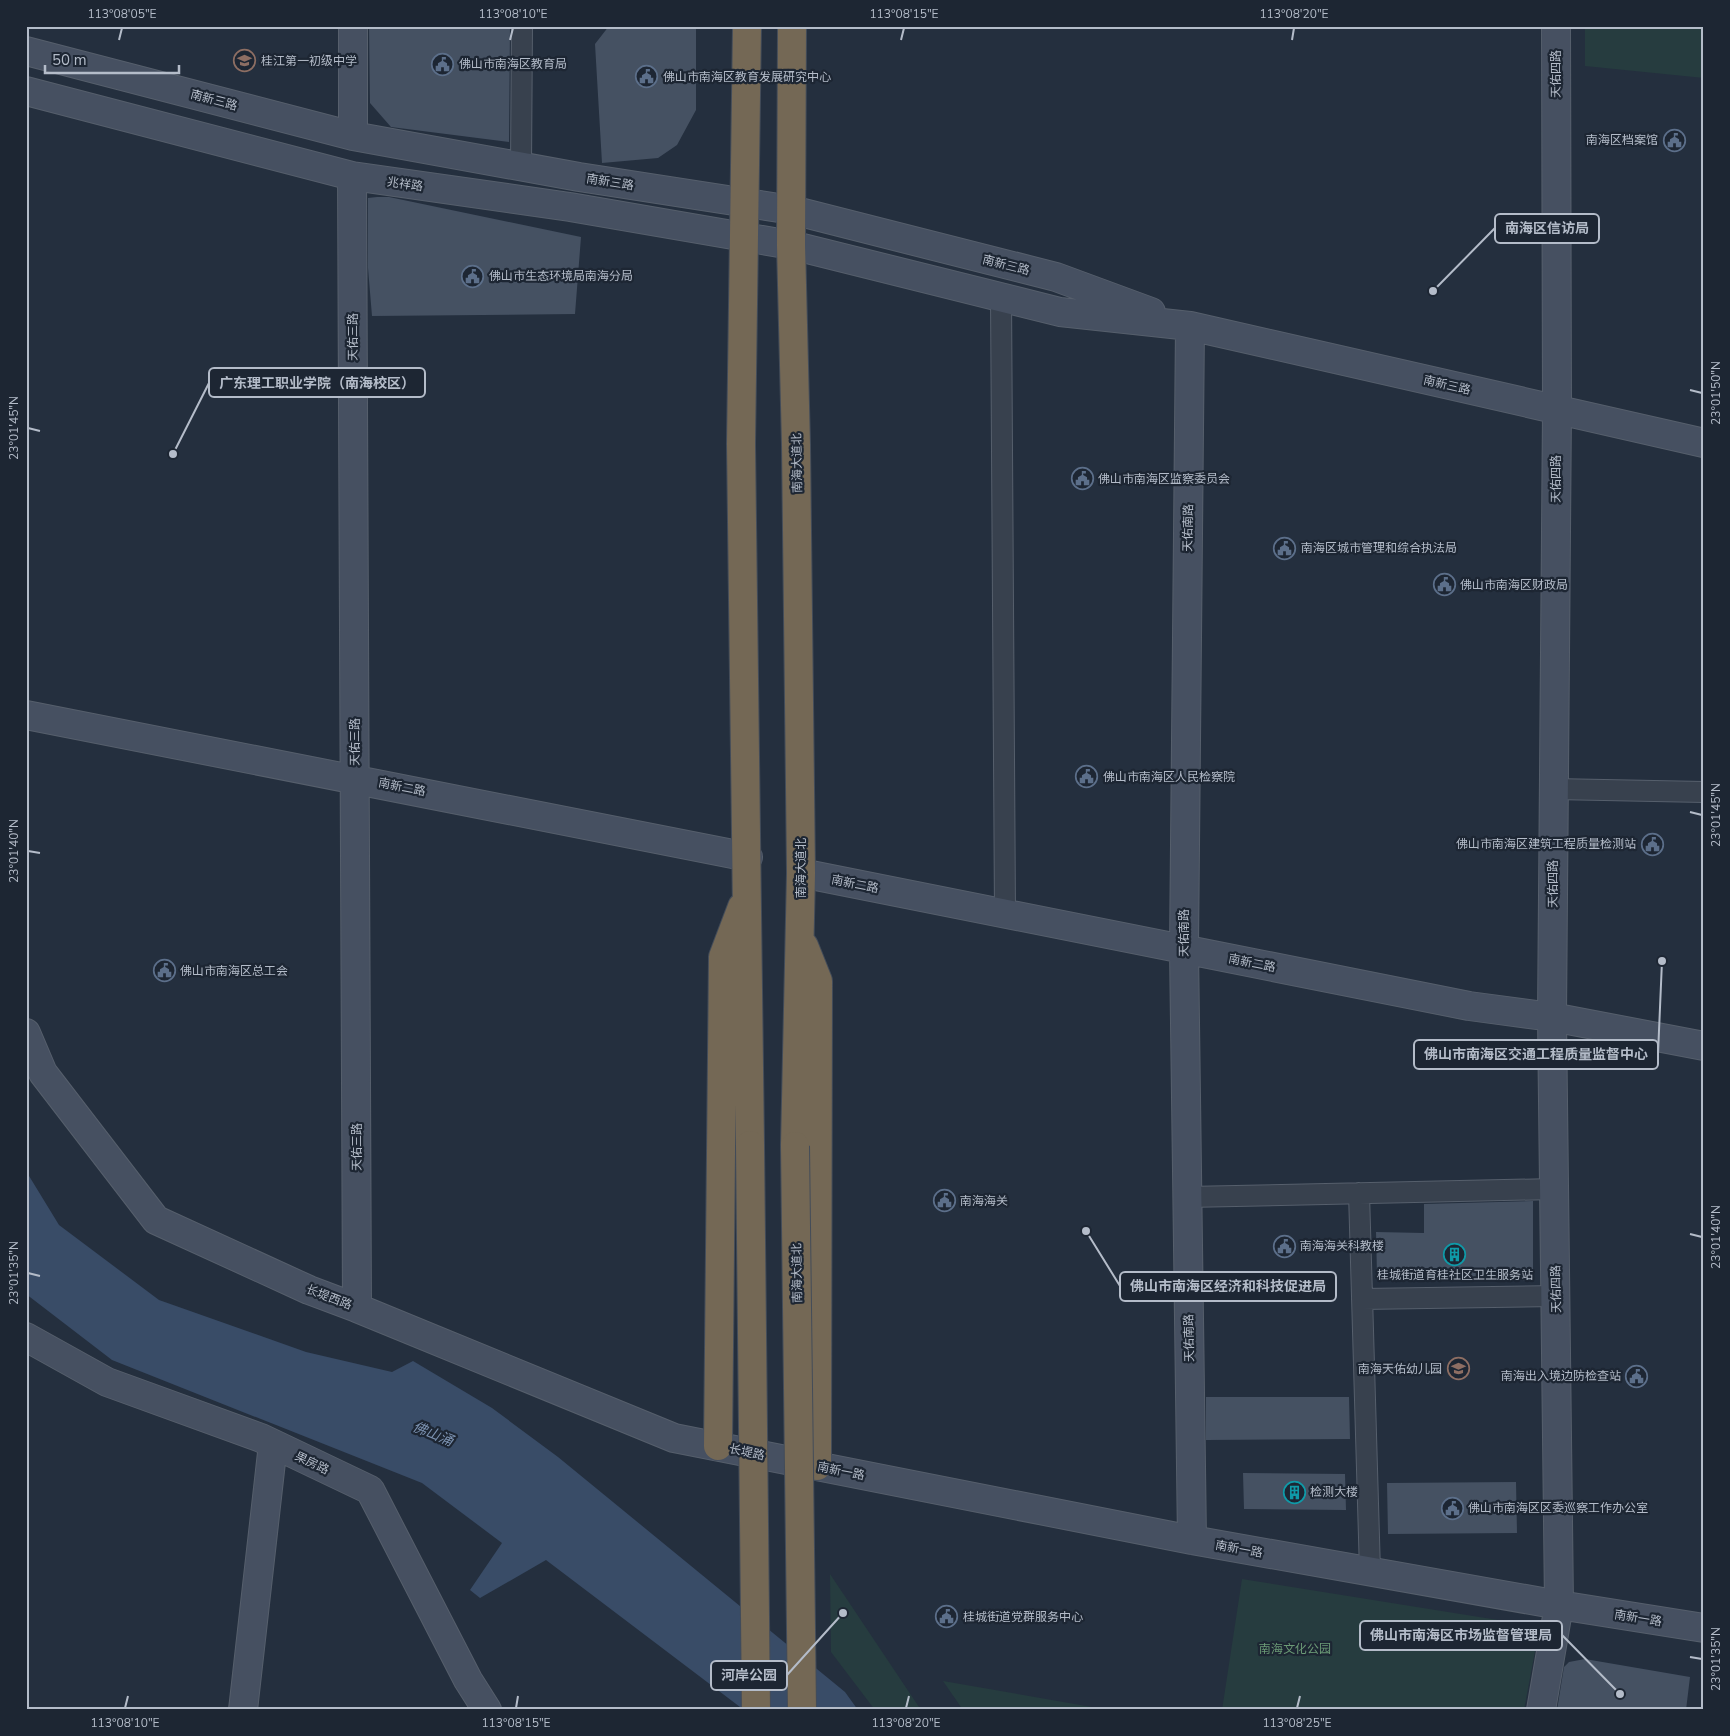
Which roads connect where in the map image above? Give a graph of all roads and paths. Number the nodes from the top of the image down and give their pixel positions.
1 (353, 26) edge
2 (522, 26) edge
3 (747, 26) edge
4 (792, 26) edge
5 (1556, 26) edge
6 (26, 51) edge
7 (26, 91) edge
8 (353, 136) junction
9 (521, 166) junction
10 (352, 176) junction
11 (745, 202) junction
12 (792, 210) junction
13 (746, 237) junction
14 (791, 246) junction
15 (1001, 296) junction
16 (1190, 326) junction
17 (1557, 410) junction
18 (1704, 443) edge
19 (26, 715) edge
20 (355, 778) junction
21 (1554, 789) junction
22 (1704, 792) edge
23 (748, 857) junction
24 (802, 873) junction
25 (748, 892) junction
26 (1005, 914) junction
27 (800, 936) junction
28 (1184, 949) junction
29 (1552, 1017) junction
30 (26, 1033) edge
31 (1704, 1046) edge
32 (1554, 1189) junction
33 (1359, 1193) junction
34 (1187, 1196) junction
35 (1556, 1296) junction
36 (1362, 1299) junction
37 (357, 1308) junction
38 (26, 1337) edge
39 (273, 1444) junction
40 (718, 1446) junction
41 (776, 1458) joint
42 (817, 1466) junction
43 (1192, 1540) junction
44 (1370, 1572) junction
45 (1560, 1605) junction
46 (1704, 1628) edge
47 (243, 1710) edge
48 (487, 1710) edge
49 (756, 1710) edge
50 (802, 1710) edge
51 (1541, 1710) edge

1 - 8 street
2 - 9 street
3 - 11 highway
4 - 12 highway, 南海大道北
5 - 17 street, 天佑四路
6 - 8 street, 南新三路
7 - 10 street, 兆祥路
8 - 9 street, 南新三路
9 - 11 street, 南新三路
10 - 13 street, 兆祥路
10 - 20 street, 天佑三路
11 - 12 street, 南新三路
11 - 13 highway
12 - 14 highway, 南海大道北
12 - 16 street, 南新三路
13 - 14 street, 兆祥路
13 - 23 highway
14 - 15 street, 南新三路
14 - 24 highway, 南海大道北
15 - 16 street, 南新三路
15 - 26 street
16 - 17 street, 南新三路
16 - 28 street, 天佑南路
17 - 18 street, 南新三路
17 - 21 street, 天佑四路
19 - 20 street, 南新二路
20 - 23 street, 南新二路
20 - 37 street, 天佑三路
21 - 22 street
21 - 29 street, 天佑四路
23 - 25 highway
24 - 26 street, 南新二路
24 - 27 highway, 南海大道北
25 - 40 highway
25 - 49 highway, bridge
26 - 28 street, 南新二路
27 - 42 highway
27 - 50 highway, 南海大道北, bridge
28 - 29 street, 南新二路
28 - 34 street, 天佑南路
29 - 31 street, 南新二路
29 - 32 street, 天佑四路
30 - 37 street, 长堤西路
32 - 33 street
32 - 35 street, 天佑四路
33 - 34 street
33 - 36 street
34 - 43 street, 天佑南路
35 - 36 street
35 - 45 street, 天佑四路
36 - 44 street
37 - 40 street, 长堤西路
38 - 39 street, 果房路
39 - 47 street
39 - 48 street, 果房路
40 - 41 street, 长堤路
41 - 42 street, 南新一路
42 - 43 street, 南新一路
43 - 44 street, 南新一路
44 - 45 street, 南新一路
45 - 46 street, 南新一路
45 - 51 street, 天佑四路

